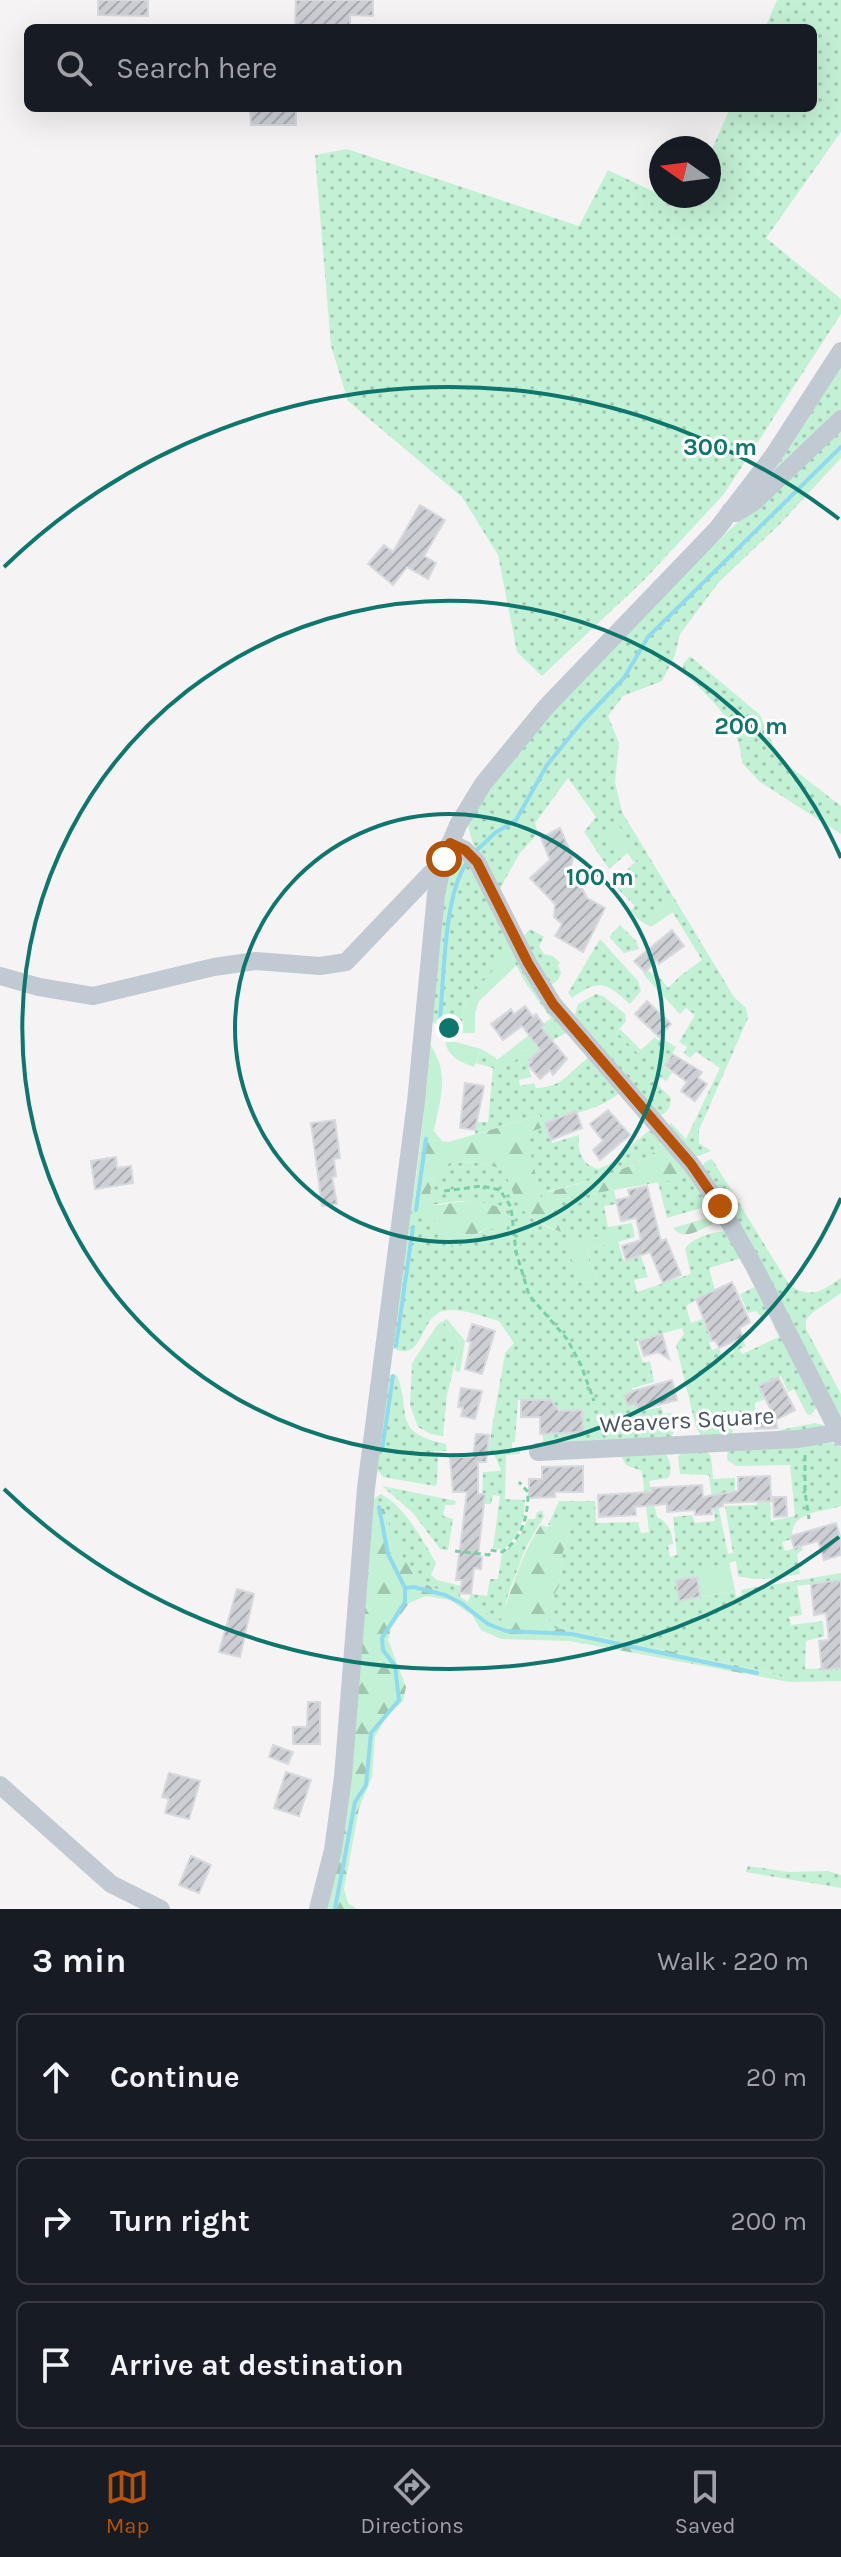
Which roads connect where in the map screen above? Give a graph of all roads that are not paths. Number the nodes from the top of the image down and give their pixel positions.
1 (841, 351) edge
2 (841, 419) edge
3 (730, 511) junction
4 (450, 843) junction
5 (439, 876) junction
6 (0, 976) edge
7 (840, 1435) edge
8 (538, 1452) dead end
9 (0, 1785) edge
10 (161, 1909) edge
11 (318, 1909) edge

1 - 3 street
2 - 3 street
3 - 4 street
4 - 5 street
4 - 7 street
5 - 6 street
5 - 11 street
7 - 8 street, Weavers Square
9 - 10 street

